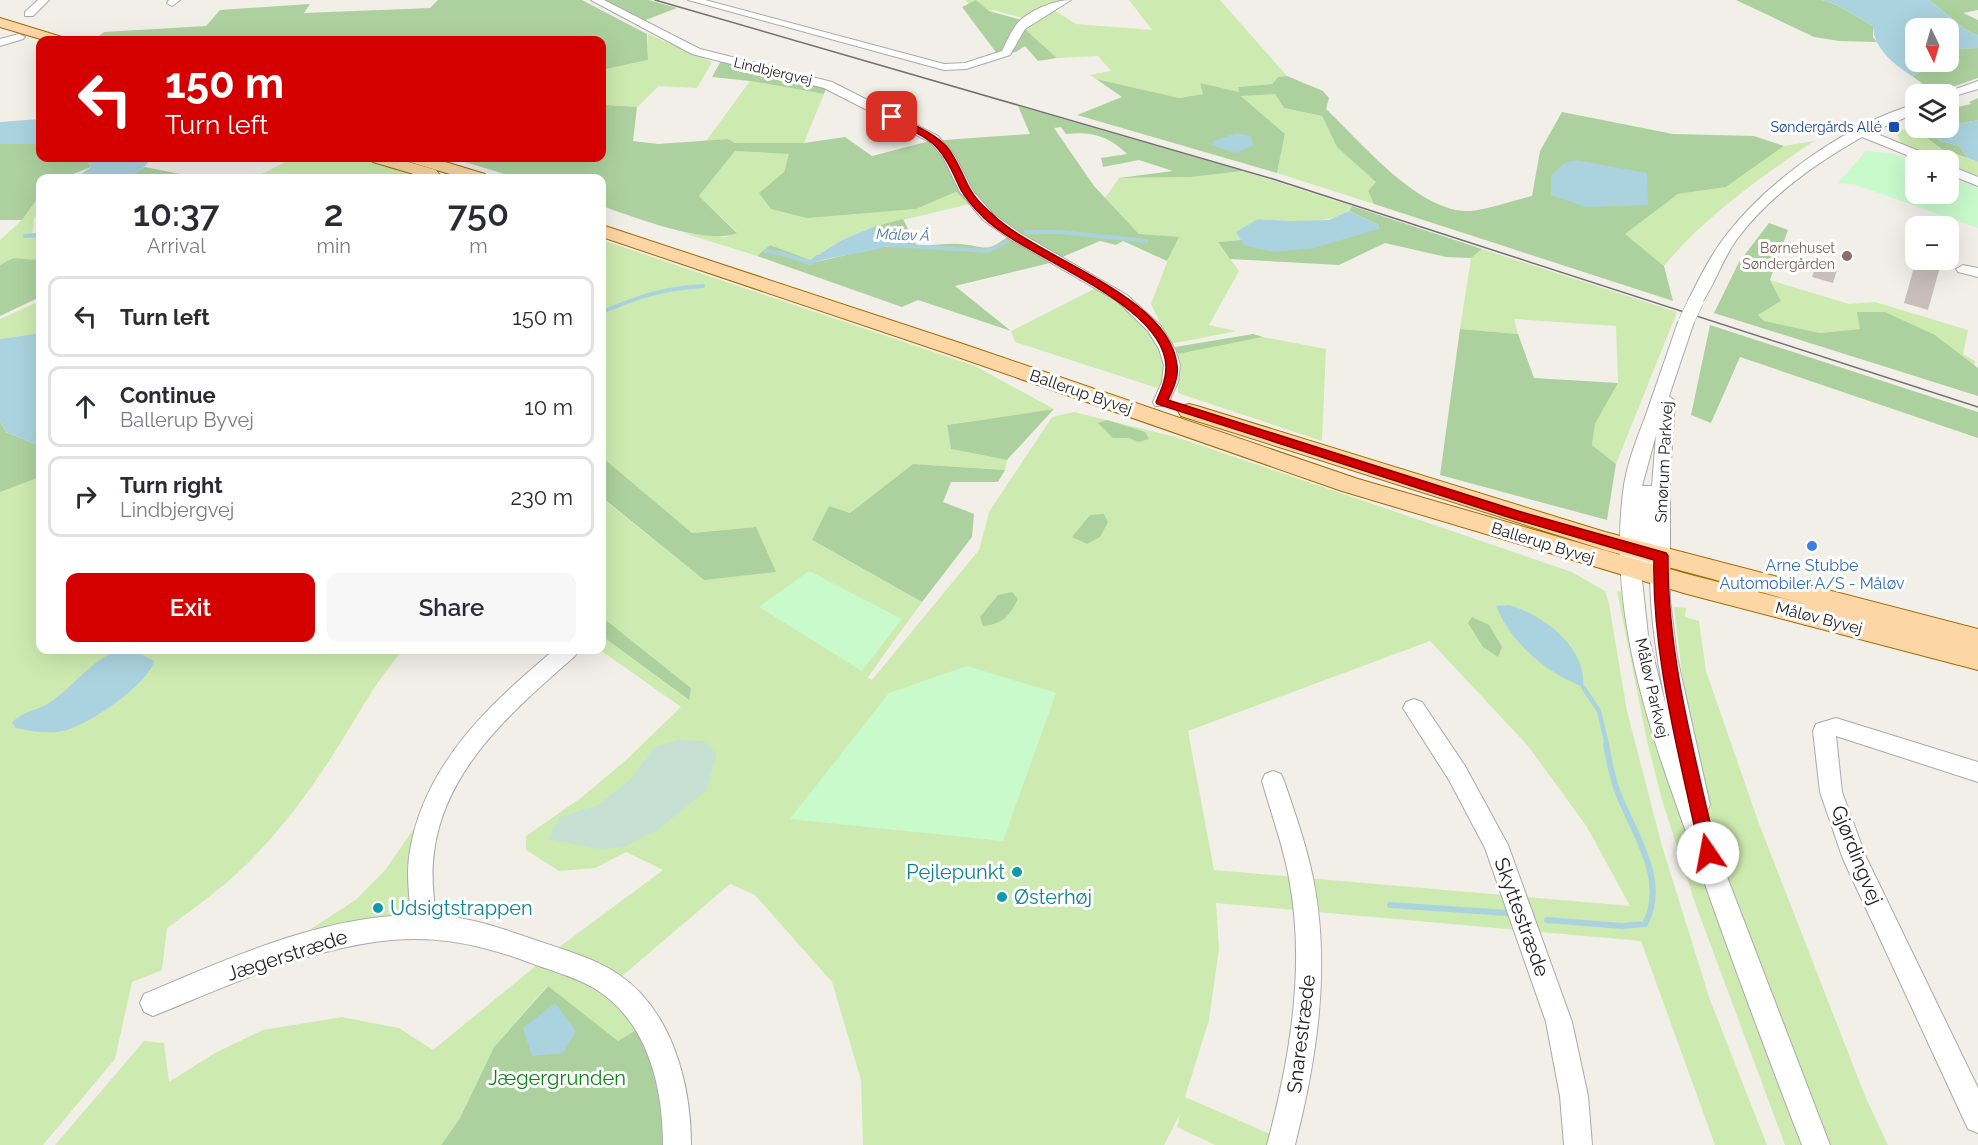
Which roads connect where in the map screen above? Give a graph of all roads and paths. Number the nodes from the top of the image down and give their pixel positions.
1 (44, 0) edge
2 (596, 0) edge
3 (693, 0) edge
4 (1066, 0) edge
5 (29, 14) dead end
6 (0, 22) edge
7 (0, 31) edge
8 (44, 36) edge
9 (19, 37) junction
10 (0, 43) edge
11 (36, 43) edge
12 (1975, 87) edge
13 (1959, 92) edge
14 (1905, 113) edge
15 (1861, 132) junction
16 (1905, 150) edge
17 (392, 162) edge
18 (429, 162) edge
19 (1959, 173) edge
20 (430, 174) edge
21 (466, 174) edge
22 (1978, 181) edge
23 (606, 220) edge
24 (606, 232) edge
25 (1671, 367) junction
26 (1161, 402) junction
27 (1645, 560) junction
28 (1978, 640) edge
29 (563, 654) edge
30 (1978, 659) edge
31 (1414, 708) dead end
32 (1978, 772) edge
33 (1273, 781) dead end
34 (1713, 873) junction
35 (425, 927) junction
36 (153, 1003) dead end
37 (1978, 1119) edge
38 (677, 1145) edge
39 (1281, 1145) edge
40 (1578, 1145) edge
41 (1816, 1145) edge

1 - 5 street
2 - 26 street, Lindbjergvej
3 - 4 street
6 - 8 main road
7 - 9 main road
9 - 10 street
9 - 11 main road
12 - 13 street
14 - 15 street, Smørum Parkvej
15 - 16 street
15 - 25 street, Smørum Parkvej, bridge
17 - 20 main road
18 - 21 main road
19 - 22 street
23 - 26 main road, Ballerup Byvej
24 - 27 main road, Ballerup Byvej
25 - 27 street, Smørum Parkvej
25 - 27 street, Smørum Parkvej
26 - 27 main road, Ballerup Byvej
27 - 28 main road, Måløv Byvej
27 - 30 main road, Måløv Byvej
27 - 34 street, Måløv Parkvej
27 - 34 street, Måløv Parkvej
29 - 35 street
31 - 40 street, Skyttestræde
32 - 37 street, Gjørdingvej
33 - 39 street, Snarestræde
34 - 41 street, Måløv Parkvej
35 - 36 street, Jægerstræde
35 - 38 street, Jægerstræde

